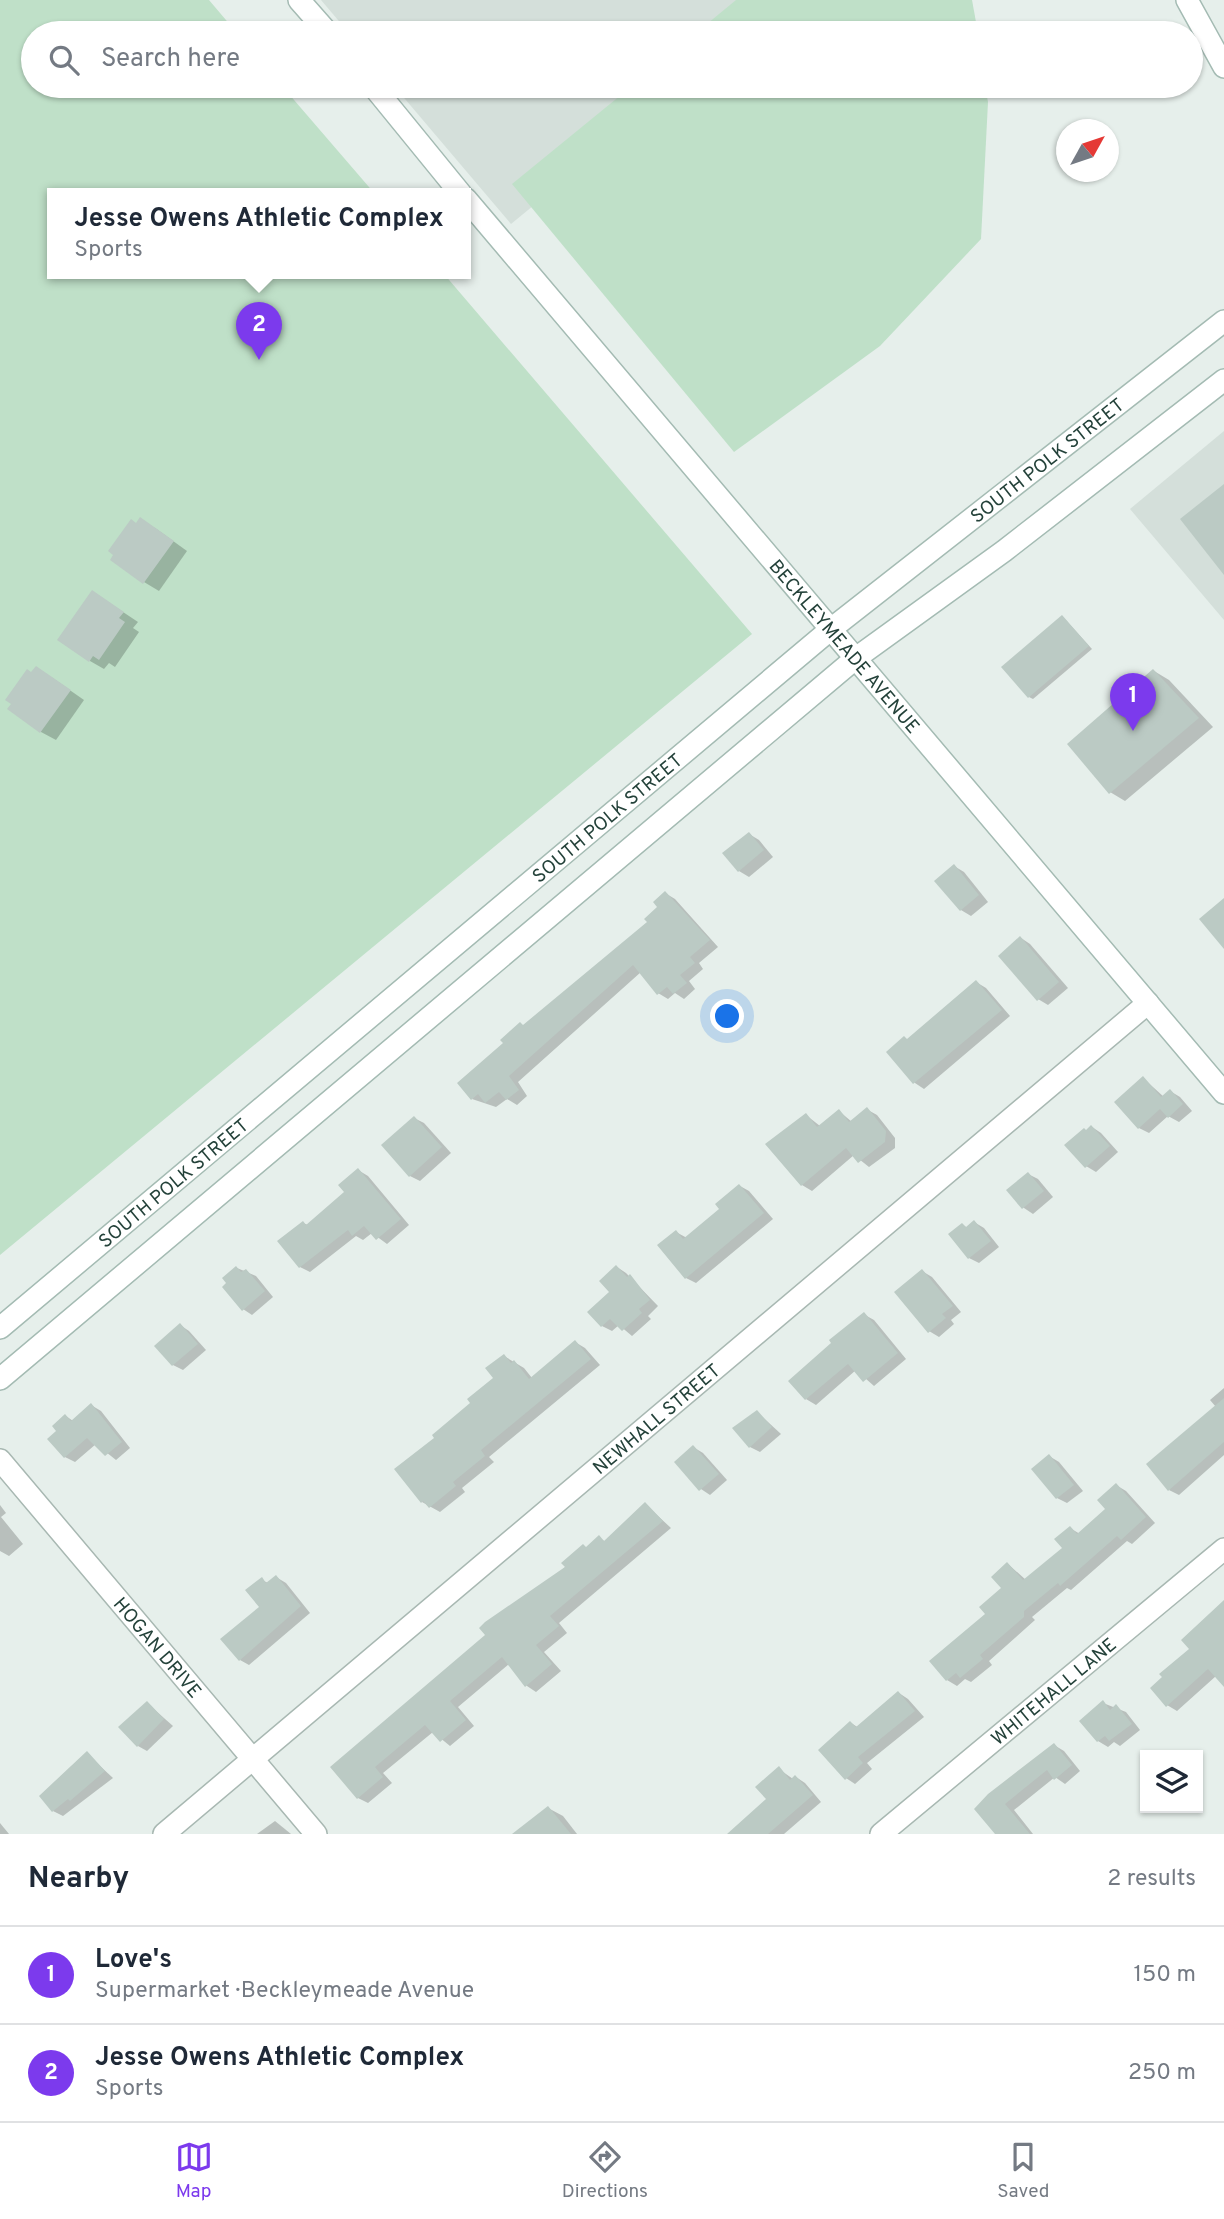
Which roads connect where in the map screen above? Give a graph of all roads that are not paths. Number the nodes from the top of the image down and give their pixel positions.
1 (299, 0) edge
2 (1187, 0) edge
3 (317, 21) edge
4 (1199, 21) edge
5 (1203, 29) edge
6 (1224, 67) edge
7 (383, 98) edge
8 (456, 188) edge
9 (471, 205) edge
10 (1224, 321) edge
11 (1224, 380) edge
12 (831, 629) junction
13 (856, 658) junction
14 (1147, 1003) junction
15 (354, 1030) junction
16 (380, 1059) junction
17 (1224, 1093) edge
18 (0, 1328) edge
19 (0, 1379) edge
20 (0, 1460) edge
21 (1224, 1549) edge
22 (253, 1759) junction
23 (164, 1834) edge
24 (316, 1834) edge
25 (881, 1834) edge

1 - 3 street
2 - 4 street
5 - 6 street
7 - 8 street
9 - 12 street, BECKLEYMEADE AVENUE
10 - 12 street, SOUTH POLK STREET
11 - 13 street, SOUTH POLK STREET
12 - 13 street, BECKLEYMEADE AVENUE
12 - 15 street, SOUTH POLK STREET
13 - 14 street, BECKLEYMEADE AVENUE
13 - 16 street, SOUTH POLK STREET
14 - 17 street, BECKLEYMEADE AVENUE
14 - 22 street, NEWHALL STREET
15 - 16 street
15 - 18 street, SOUTH POLK STREET
16 - 19 street, SOUTH POLK STREET
20 - 22 street, HOGAN DRIVE
21 - 25 street, WHITEHALL LANE
22 - 23 street, NEWHALL STREET
22 - 24 street, HOGAN DRIVE

